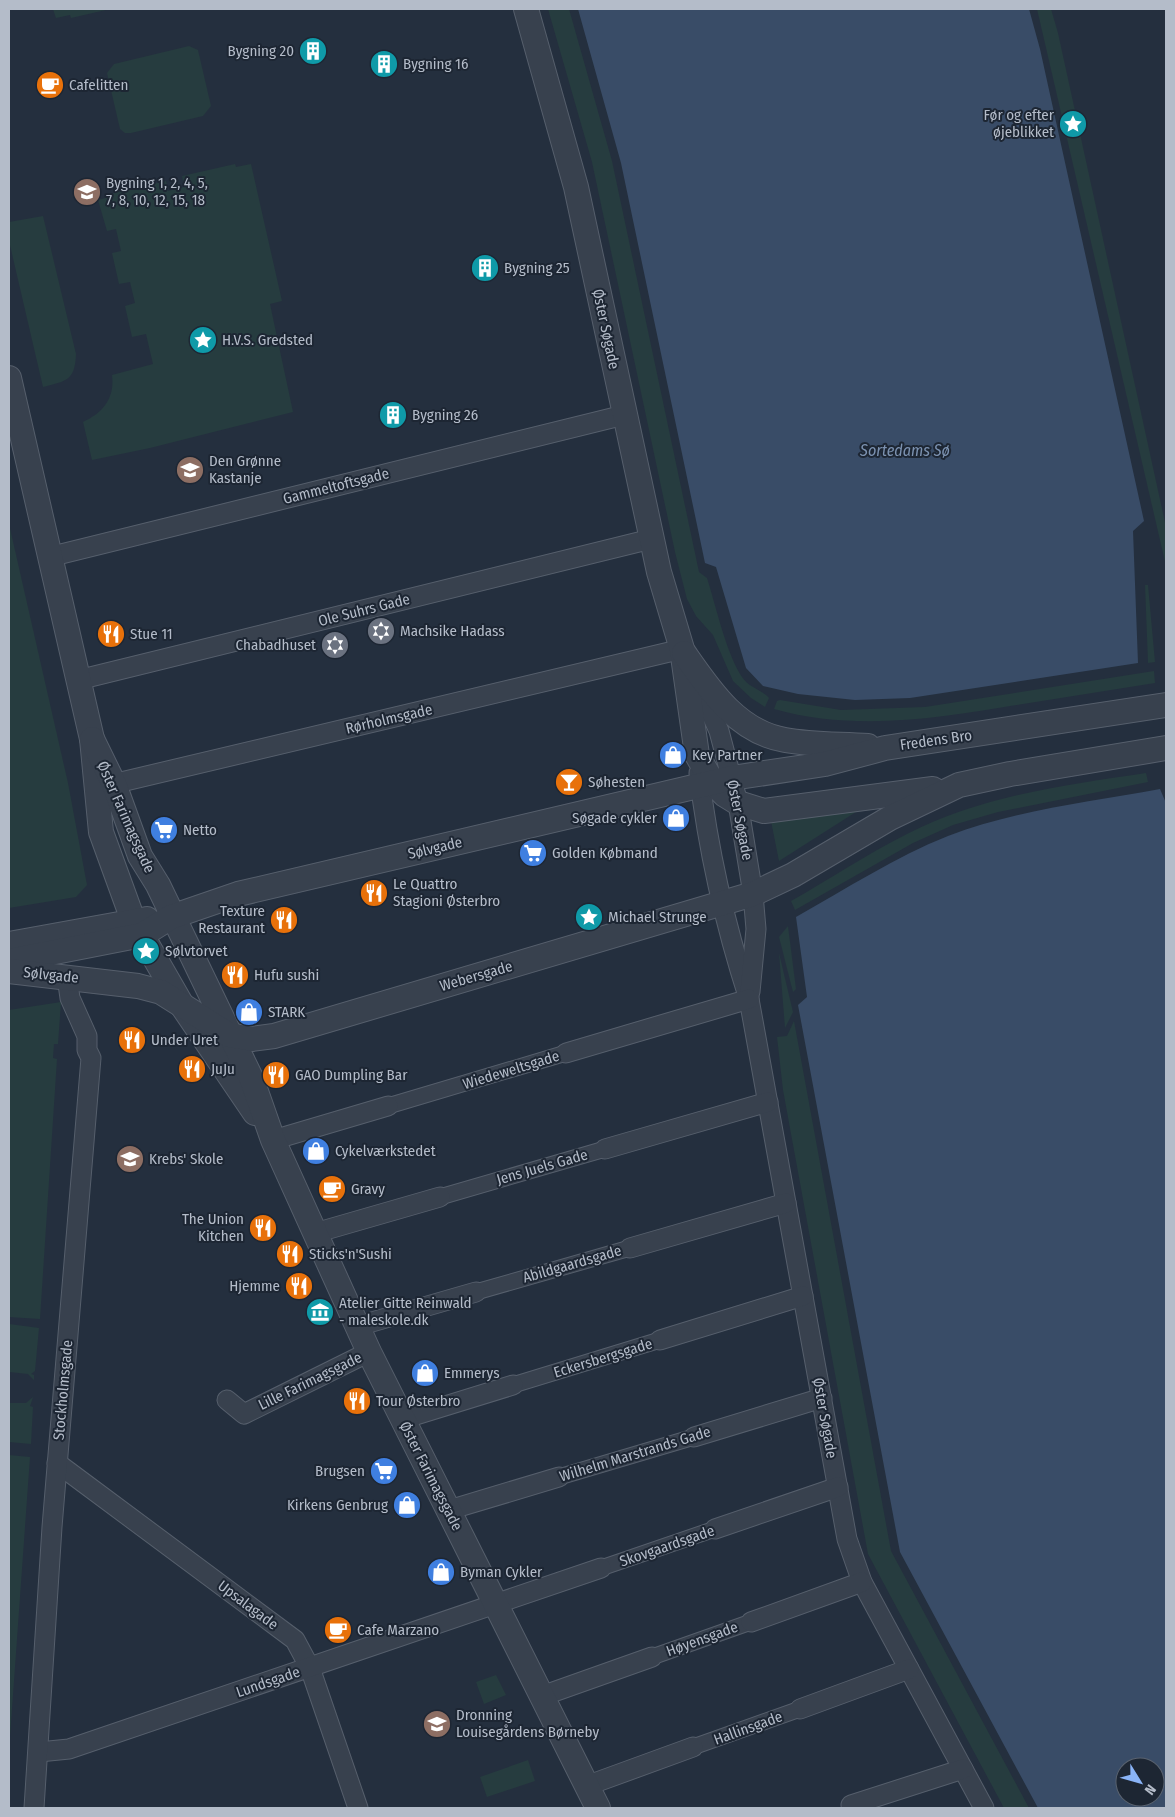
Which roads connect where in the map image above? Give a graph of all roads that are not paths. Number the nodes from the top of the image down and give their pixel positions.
1 (526, 9) edge
2 (9, 378) edge
3 (624, 415) junction
4 (651, 540) junction
5 (49, 557) junction
6 (682, 649) junction
7 (78, 680) junction
8 (1166, 705) edge
9 (885, 748) junction
10 (1166, 748) edge
11 (715, 782) junction
12 (959, 785) junction
13 (105, 786) junction
14 (738, 803) junction
15 (753, 894) junction
16 (722, 904) junction
17 (149, 924) junction
18 (9, 944) edge
19 (9, 961) edge
20 (9, 971) edge
21 (68, 977) junction
22 (749, 999) junction
23 (190, 1011) junction
24 (230, 1035) junction
25 (566, 1053) joint
26 (768, 1102) junction
27 (388, 1106) joint
28 (273, 1140) junction
29 (605, 1149) joint
30 (440, 1197) joint
31 (786, 1202) junction
32 (315, 1233) junction
33 (630, 1248) joint
34 (476, 1292) joint
35 (803, 1296) junction
36 (358, 1326) junction
37 (660, 1340) joint
38 (369, 1352) junction
39 (514, 1385) joint
40 (822, 1398) junction
41 (226, 1400) dead end
42 (403, 1419) junction
43 (694, 1437) joint
44 (57, 1463) junction
45 (559, 1477) joint
46 (838, 1487) junction
47 (449, 1510) junction
48 (715, 1530) joint
49 (601, 1568) joint
50 (862, 1582) junction
51 (496, 1604) junction
52 (751, 1622) joint
53 (652, 1657) joint
54 (310, 1668) junction
55 (909, 1669) junction
56 (542, 1696) junction
57 (800, 1709) joint
58 (694, 1747) joint
59 (39, 1752) junction
60 (963, 1769) junction
61 (586, 1786) junction
62 (847, 1807) edge
63 (34, 1808) edge
64 (358, 1808) edge
65 (598, 1808) edge
66 (984, 1808) edge

1 - 3 street, Øster Søgade
2 - 5 street, Øster Farimagsgade
3 - 4 street, Øster Søgade
3 - 5 street, Gammeltoftsgade
4 - 6 street, Øster Søgade
4 - 7 street, Ole Suhrs Gade
5 - 7 street, Øster Farimagsgade
6 - 9 street
6 - 11 street, Øster Søgade
6 - 11 street, Øster Søgade
6 - 13 street, Rørholmsgade
7 - 13 street, Øster Farimagsgade
8 - 9 street, Fredens Bro
9 - 11 street, Fredens Bro
10 - 12 street
11 - 14 street
11 - 16 street, Øster Søgade
11 - 17 street, Sølvgade
12 - 14 street
12 - 15 street
13 - 17 street, Øster Farimagsgade
13 - 17 street, Øster Farimagsgade
14 - 15 street, Øster Søgade
15 - 16 street, Webersgade
15 - 22 street, Øster Søgade
16 - 22 street, Øster Søgade
16 - 24 street, Webersgade
17 - 18 street, Sølvgade
17 - 19 street, Sølvgade
17 - 23 street, Øster Farimagsgade
17 - 24 street, Øster Farimagsgade
20 - 21 street, Sølvgade
21 - 23 street, Sølvgade
21 - 44 street, Stockholmsgade
22 - 25 street, Wiedeweltsgade
22 - 26 street, Øster Søgade
23 - 24 street, Sølvgade
23 - 28 street, Øster Farimagsgade
24 - 28 street, Øster Farimagsgade
25 - 27 street, Wiedeweltsgade
26 - 29 street, Jens Juels Gade
26 - 31 street, Øster Søgade
27 - 28 street, Wiedeweltsgade
28 - 32 street, Øster Farimagsgade
29 - 30 street, Jens Juels Gade
30 - 32 street, Jens Juels Gade
31 - 33 street, Abildgaardsgade
31 - 35 street, Øster Søgade
32 - 36 street, Øster Farimagsgade
33 - 34 street, Abildgaardsgade
34 - 36 street, Abildgaardsgade
35 - 37 street, Eckersbergsgade
35 - 40 street, Øster Søgade
36 - 38 street, Øster Farimagsgade
37 - 39 street, Eckersbergsgade
38 - 41 street, Lille Farimagsgade
38 - 42 street, Øster Farimagsgade
39 - 42 street, Eckersbergsgade
40 - 43 street, Wilhelm Marstrands Gade
40 - 46 street, Øster Søgade
42 - 47 street, Øster Farimagsgade
43 - 45 street, Wilhelm Marstrands Gade
44 - 54 street, Upsalagade
44 - 59 street, Stockholmsgade
45 - 47 street, Wilhelm Marstrands Gade
46 - 48 street, Skovgaardsgade
46 - 50 street, Øster Søgade
47 - 51 street, Øster Farimagsgade
48 - 49 street, Skovgaardsgade
49 - 51 street, Skovgaardsgade
50 - 52 street, Høyensgade
50 - 55 street, Øster Søgade
51 - 54 street, Lundsgade
51 - 56 street, Øster Farimagsgade
52 - 53 street, Høyensgade
53 - 56 street, Høyensgade
54 - 59 street, Lundsgade
54 - 64 street, Upsalagade
55 - 57 street, Hallinsgade
55 - 60 street, Øster Søgade
56 - 61 street, Øster Farimagsgade
57 - 58 street, Hallinsgade
58 - 61 street, Hallinsgade
59 - 63 street, Stockholmsgade
60 - 62 street
60 - 66 street, Øster Søgade
61 - 65 street, Øster Farimagsgade

